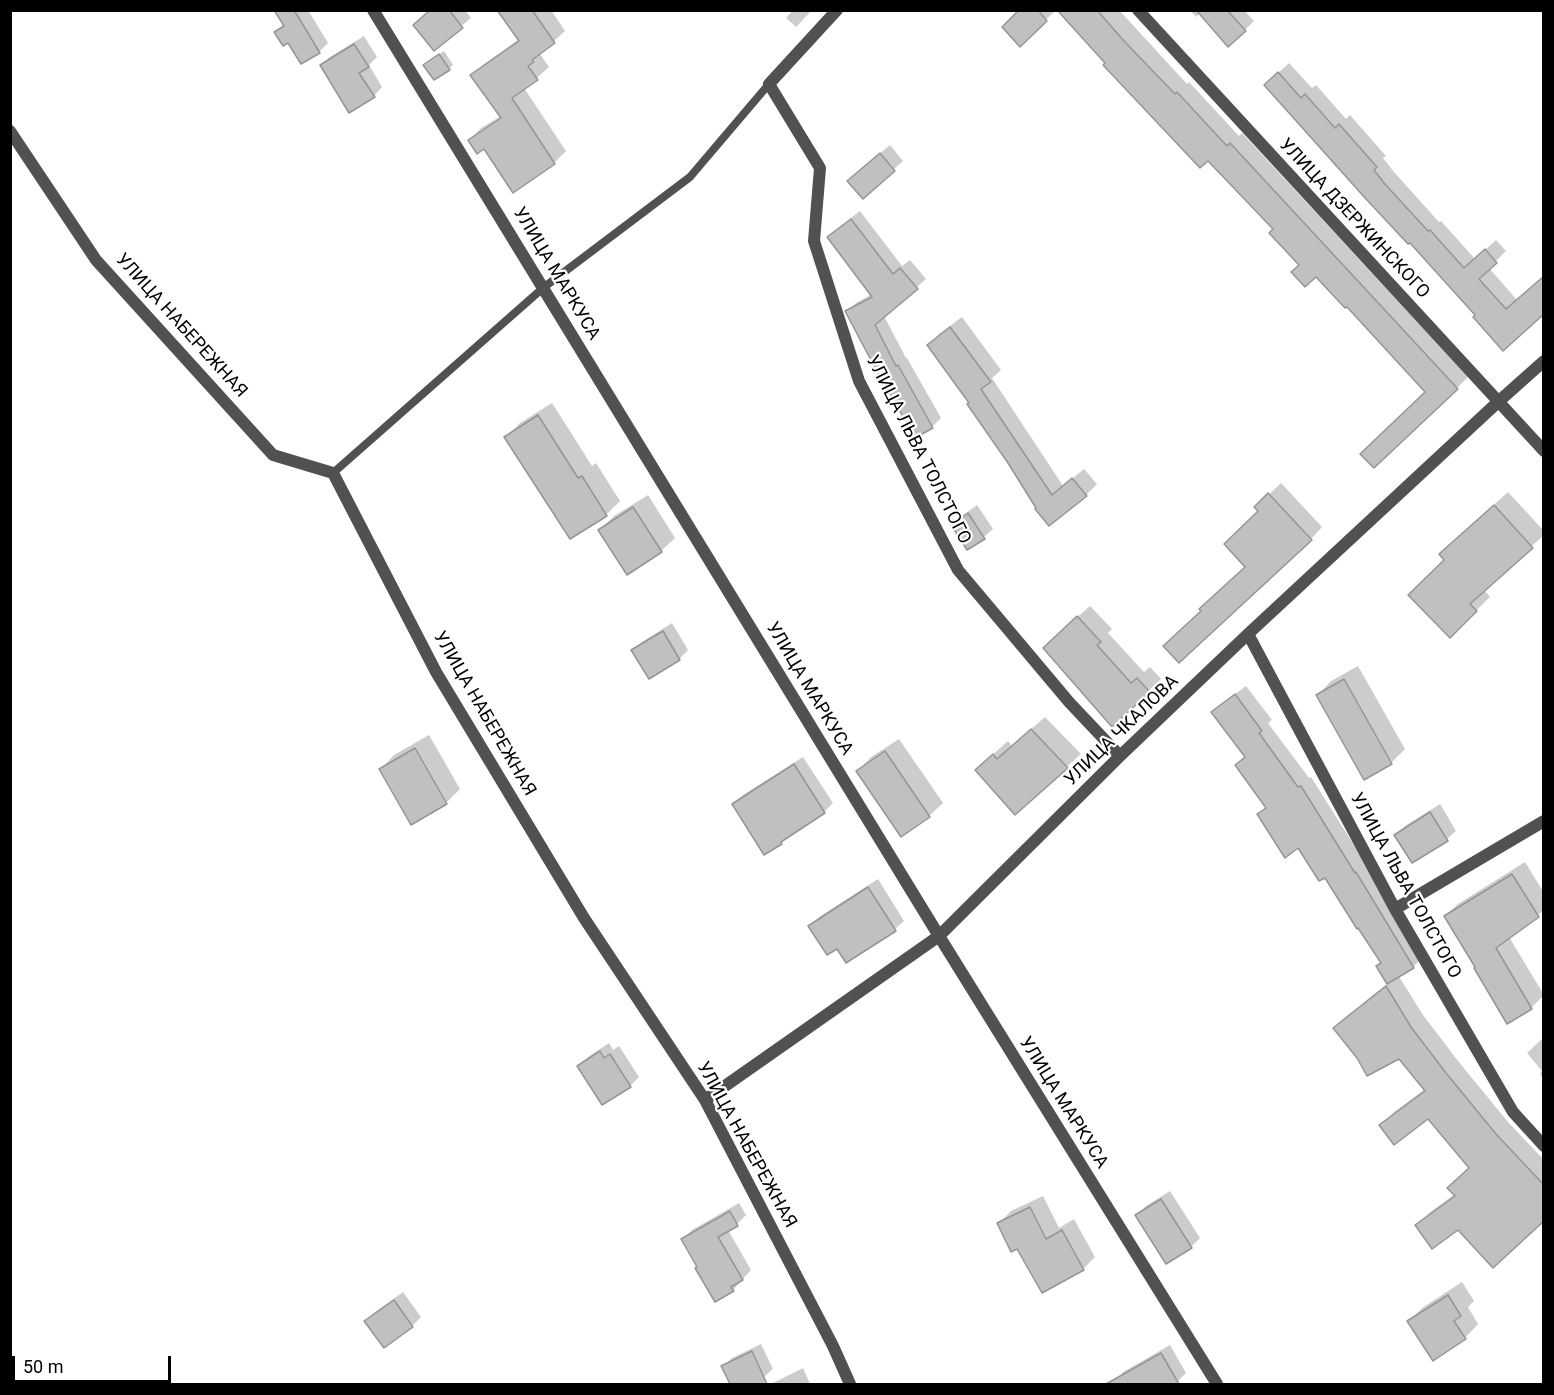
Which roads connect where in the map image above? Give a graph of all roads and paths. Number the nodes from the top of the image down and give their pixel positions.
1 (374, 10) edge
2 (837, 10) edge
3 (1138, 10) edge
4 (769, 84) junction
5 (10, 131) edge
6 (543, 288) junction
7 (1544, 362) edge
8 (1498, 402) junction
9 (1544, 451) edge
10 (333, 473) junction
11 (1248, 634) junction
12 (1120, 756) junction
13 (1544, 821) edge
14 (1395, 909) junction
15 (939, 936) junction
16 (705, 1100) junction
17 (1544, 1146) edge
18 (850, 1384) edge
19 (1217, 1384) edge

1 - 6 street, УЛИЦА МАРКУСА
2 - 4 street
3 - 8 street, УЛИЦА ДЗЕРЖИНСКОГО
4 - 6 lane
4 - 12 street, УЛИЦА ЛЬВА ТОЛСТОГО
5 - 10 street, УЛИЦА НАБЕРЕЖНАЯ
6 - 10 lane
6 - 15 street, УЛИЦА МАРКУСА
7 - 8 street, УЛИЦА ЧКАЛОВА
8 - 9 street, УЛИЦА ДЗЕРЖИНСКОГО
8 - 11 street, УЛИЦА ЧКАЛОВА
10 - 16 street, УЛИЦА НАБЕРЕЖНАЯ
11 - 12 street, УЛИЦА ЧКАЛОВА
11 - 14 street, УЛИЦА ЛЬВА ТОЛСТОГО
12 - 15 street, УЛИЦА ЧКАЛОВА
13 - 14 street
14 - 17 street, УЛИЦА ЛЬВА ТОЛСТОГО
15 - 16 street, УЛИЦА ЧКАЛОВА
15 - 19 street, УЛИЦА МАРКУСА
16 - 18 street, УЛИЦА НАБЕРЕЖНАЯ

